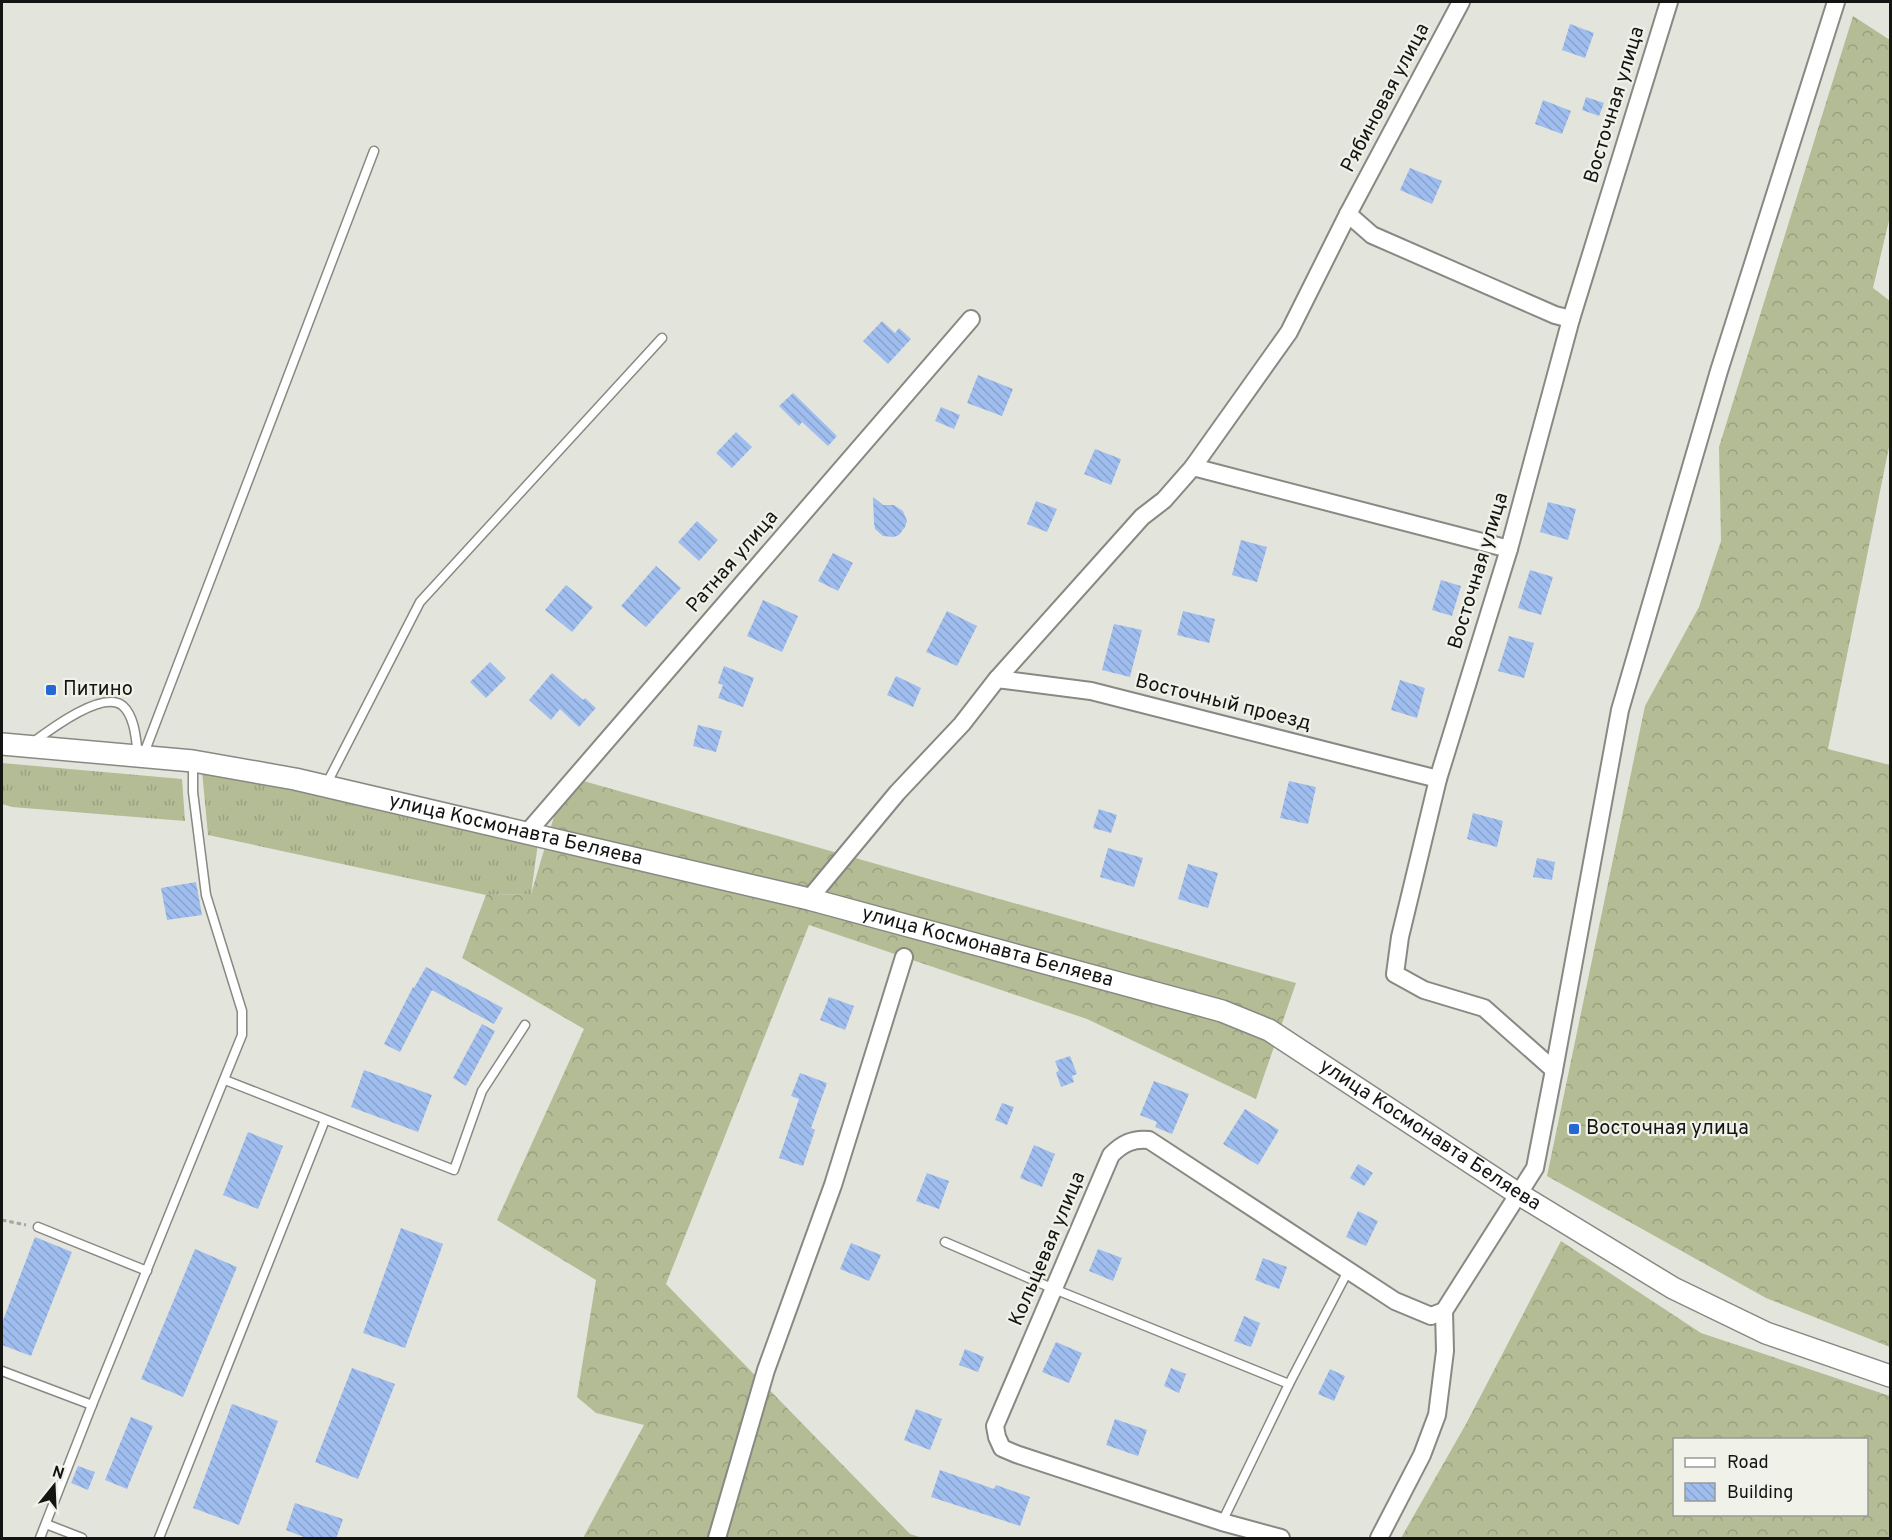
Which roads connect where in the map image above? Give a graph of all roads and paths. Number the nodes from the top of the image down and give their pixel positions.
1 (1461, 2) edge
2 (1669, 2) edge
3 (1836, 2) edge
4 (374, 151) dead end
5 (1348, 214) junction
6 (971, 319) dead end
7 (1571, 319) junction
8 (662, 338) dead end
9 (1193, 467) junction
10 (1509, 549) junction
11 (996, 679) junction
12 (2, 744) edge
13 (27, 747) junction
14 (140, 756) junction
15 (193, 761) junction
16 (1438, 779) junction
17 (326, 786) junction
18 (527, 833) junction
19 (809, 900) junction
20 (904, 957) dead end
21 (525, 1024) dead end
22 (1554, 1070) junction
23 (225, 1080) junction
24 (325, 1120) junction
25 (1517, 1193) junction
26 (2, 1220) edge
27 (38, 1227) joint
28 (945, 1242) dead end
29 (147, 1270) junction
30 (1348, 1270) junction
31 (1054, 1289) junction
32 (1444, 1311) junction
33 (2, 1371) edge
34 (1890, 1376) edge
35 (1289, 1384) junction
36 (92, 1405) junction
37 (1222, 1522) junction
38 (46, 1524) junction
39 (40, 1539) edge
40 (82, 1539) edge
41 (159, 1539) edge
42 (717, 1539) edge
43 (1281, 1539) edge
44 (1379, 1539) edge

1 - 5 street, Рябиновая улица
2 - 7 street, Восточная улица
3 - 22 street
4 - 14 lane
5 - 7 street
5 - 9 street, Рябиновая улица
6 - 18 street, Ратная улица
7 - 10 street, Восточная улица
8 - 17 lane
9 - 10 street
9 - 11 street, Рябиновая улица
10 - 16 street, Восточная улица
11 - 16 street, Восточный проезд
11 - 19 street, Рябиновая улица
12 - 13 street, улица Космонавта Беляева
13 - 14 street, улица Космонавта Беляева
13 - 14 lane
14 - 15 street, улица Космонавта Беляева
15 - 17 street, улица Космонавта Беляева
15 - 23 lane
16 - 22 street, Восточная улица
17 - 18 street, улица Космонавта Беляева
18 - 19 street, улица Космонавта Беляева
19 - 25 street, улица Космонавта Беляева
20 - 42 street
21 - 24 lane
22 - 25 street
23 - 24 lane
23 - 29 lane
24 - 41 lane
25 - 32 street
25 - 34 street, улица Космонавта Беляева
26 - 27 path
27 - 29 lane
28 - 31 lane
29 - 36 lane
30 - 31 street, Кольцевая улица
30 - 32 street, Кольцевая улица
30 - 35 lane
31 - 35 lane
31 - 37 street, Кольцевая улица
32 - 44 street
33 - 36 lane
35 - 37 lane
36 - 38 lane
37 - 43 street, Кольцевая улица
38 - 39 lane
38 - 40 lane

